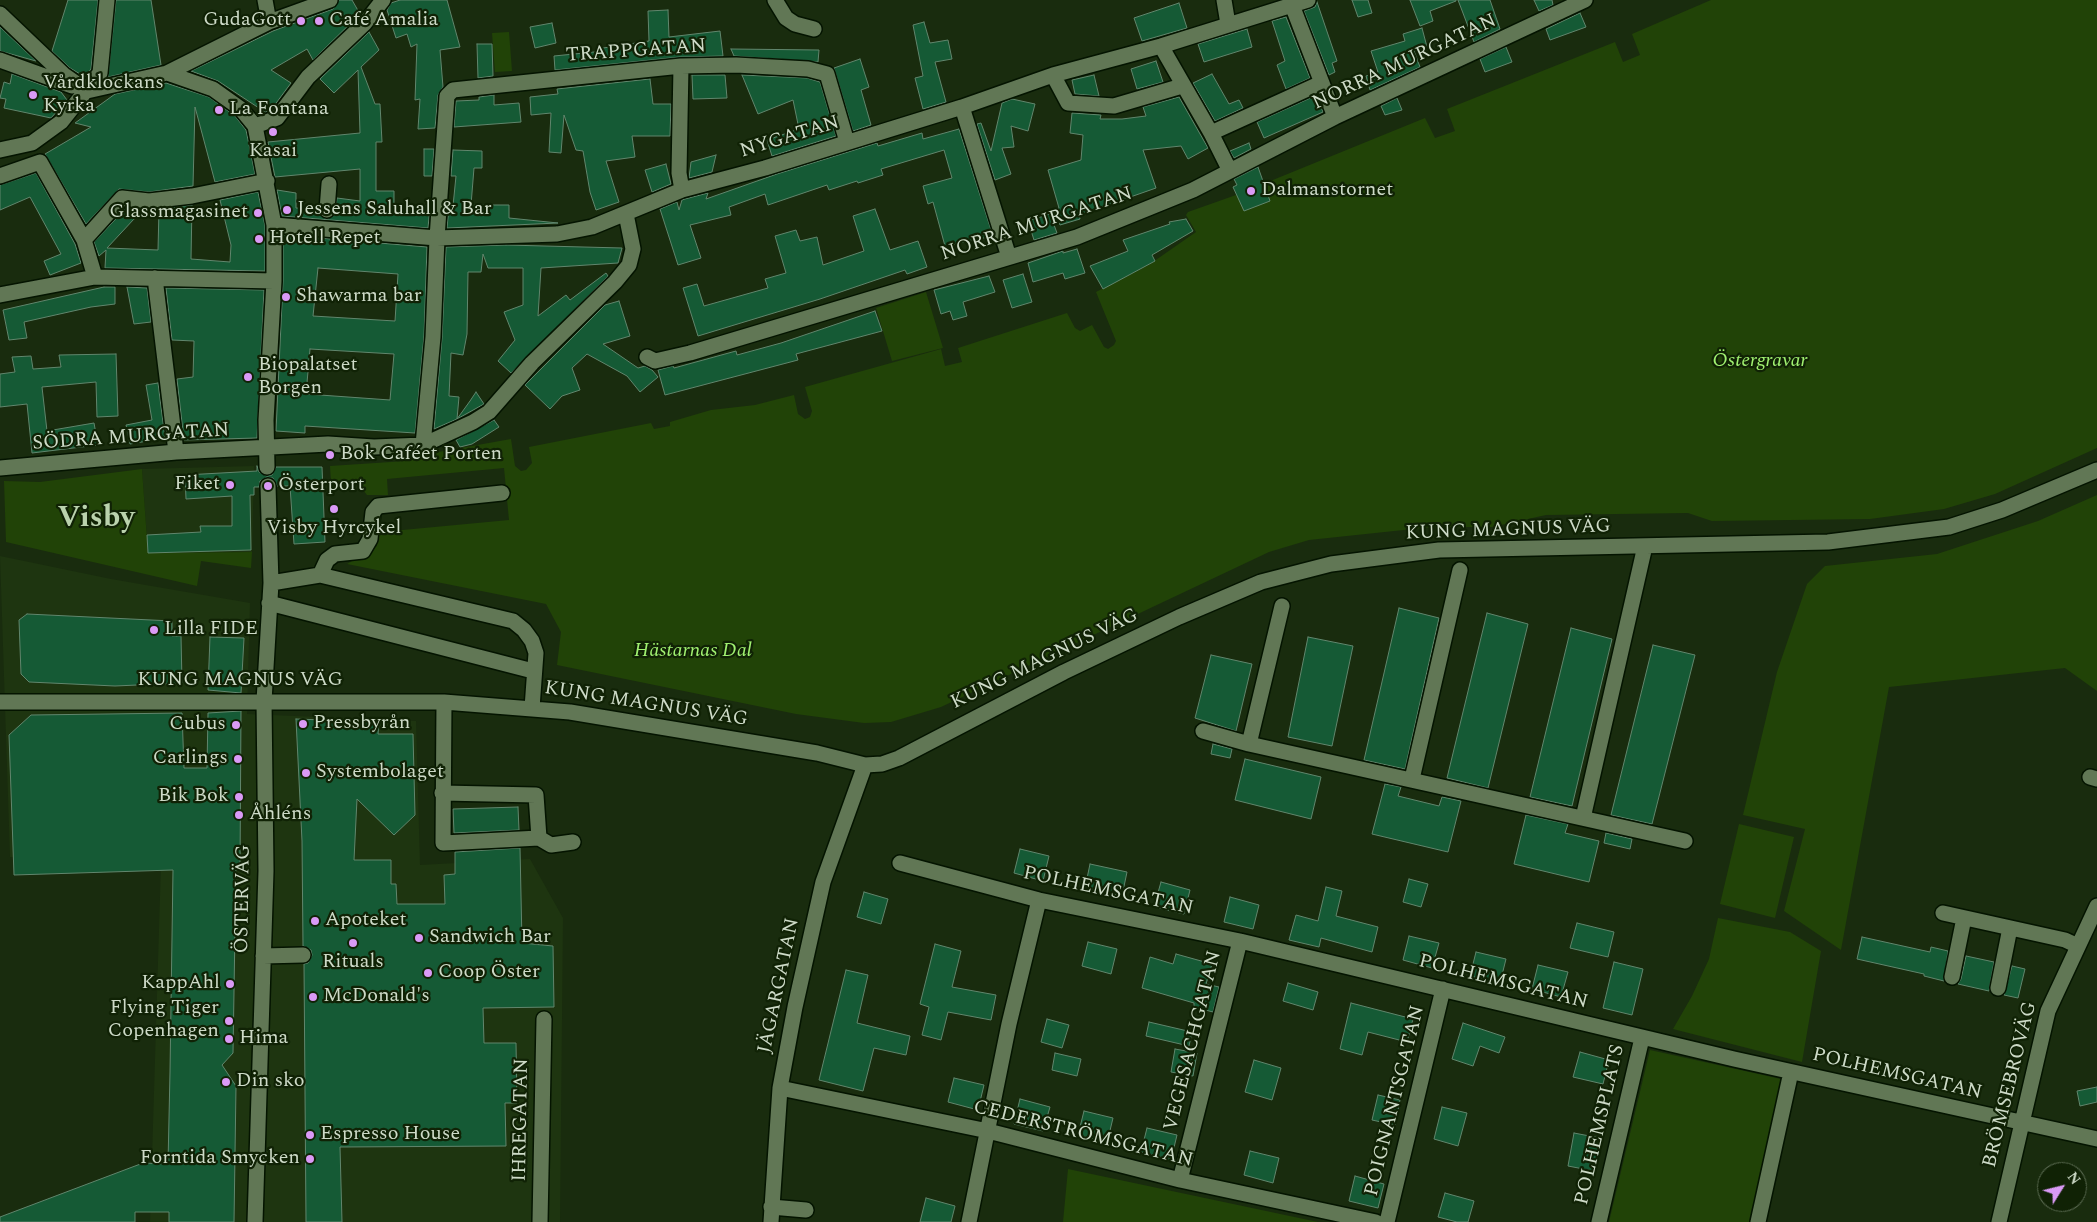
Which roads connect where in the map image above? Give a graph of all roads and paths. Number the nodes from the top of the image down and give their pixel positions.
1 (107, 0) edge
2 (265, 0) edge
3 (330, 0) edge
4 (382, 0) edge
5 (775, 0) edge
6 (1224, 0) edge
7 (1308, 0) edge
8 (1584, 0) edge
9 (1292, 5) junction
10 (0, 14) edge
11 (269, 22) junction
12 (1228, 24) junction
13 (814, 29) dead end
14 (1161, 46) junction
15 (0, 60) edge
16 (681, 66) junction
17 (167, 73) junction
18 (1053, 75) junction
19 (1321, 83) junction
20 (1182, 86) junction
21 (87, 91) junction
22 (962, 107) junction
23 (1335, 117) junction
24 (255, 126) junction
25 (1211, 133) junction
26 (847, 142) junction
27 (0, 150) edge
28 (1230, 171) junction
29 (0, 176) edge
30 (267, 181) junction
31 (329, 184) dead end
32 (682, 190) junction
33 (626, 214) junction
34 (326, 221) junction
35 (274, 225) junction
36 (436, 238) junction
37 (84, 240) junction
38 (1009, 257) junction
39 (95, 277) junction
40 (155, 278) junction
41 (274, 281) junction
42 (0, 295) edge
43 (647, 358) dead end
44 (423, 444) junction
45 (266, 448) junction
46 (176, 452) junction
47 (267, 466) dead end
48 (0, 468) edge
49 (2097, 470) edge
50 (268, 486) dead end
51 (502, 493) dead end
52 (1645, 546) junction
53 (1460, 570) dead end
54 (320, 575) junction
55 (270, 583) junction
56 (269, 604) junction
57 (1282, 606) dead end
58 (533, 671) junction
59 (264, 701) junction
60 (0, 702) edge
61 (444, 702) junction
62 (532, 708) junction
63 (1203, 731) dead end
64 (1249, 744) junction
65 (865, 765) junction
66 (1412, 779) junction
67 (442, 794) junction
68 (1584, 818) junction
69 (539, 838) junction
70 (1685, 841) dead end
71 (573, 842) dead end
72 (900, 863) dead end
73 (1039, 900) junction
74 (2097, 906) edge
75 (1943, 913) dead end
76 (1964, 918) junction
77 (2010, 928) junction
78 (1240, 941) junction
79 (2078, 946) junction
80 (304, 954) dead end
81 (263, 956) junction
82 (1952, 977) dead end
83 (1443, 988) junction
84 (1998, 988) dead end
85 (544, 1019) dead end
86 (1642, 1038) junction
87 (1792, 1072) junction
88 (780, 1088) junction
89 (2020, 1122) junction
90 (988, 1131) junction
91 (2097, 1139) edge
92 (1180, 1180) junction
93 (806, 1210) dead end
94 (771, 1215) edge
95 (255, 1222) edge
96 (540, 1222) edge
97 (970, 1222) edge
98 (1376, 1222) edge
99 (1387, 1222) edge
100 (1598, 1222) edge
101 (1758, 1222) edge
102 (1999, 1222) edge

1 - 21 street
2 - 11 street
3 - 11 street
4 - 24 street
5 - 13 street
6 - 12 street
7 - 9 street, NYGATAN
8 - 23 street, NORRA MURGATAN
9 - 12 street, NYGATAN
9 - 19 street
10 - 21 street
11 - 17 street
12 - 14 street, NYGATAN
14 - 18 street, NYGATAN
14 - 20 street
15 - 21 street
16 - 26 street, TRAPPGATAN
16 - 32 street
16 - 36 street, TRAPPGATAN
17 - 21 street
17 - 24 street
18 - 20 street
18 - 22 street, NYGATAN
19 - 23 street
19 - 25 street
20 - 25 street
21 - 27 street
22 - 26 street, NYGATAN
22 - 38 street
23 - 28 street, NORRA MURGATAN
24 - 30 street
25 - 28 street
26 - 32 street, NYGATAN
28 - 38 street, NORRA MURGATAN
29 - 37 street
30 - 35 street
30 - 37 street
31 - 34 street
32 - 33 street, NYGATAN
33 - 36 street, NYGATAN
33 - 44 street
34 - 35 street, NYGATAN
34 - 36 street, NYGATAN
35 - 41 street
36 - 44 street
37 - 39 street
38 - 43 street, NORRA MURGATAN
39 - 40 street
39 - 42 street
40 - 41 street
40 - 46 street
41 - 45 street
44 - 45 street, SÖDRA MURGATAN
45 - 46 street, SÖDRA MURGATAN
45 - 47 street
46 - 48 street, SÖDRA MURGATAN
49 - 52 street, KUNG MAGNUS VÄG
50 - 55 street, ÖSTERVÄG
51 - 54 street
52 - 65 street, KUNG MAGNUS VÄG
52 - 68 street
53 - 66 street
54 - 55 street
54 - 58 street
55 - 56 street, ÖSTERVÄG
56 - 58 street
56 - 59 street, ÖSTERVÄG
57 - 64 street
58 - 62 street
59 - 60 street, KUNG MAGNUS VÄG
59 - 61 street, KUNG MAGNUS VÄG
59 - 81 street, ÖSTERVÄG
61 - 62 street, KUNG MAGNUS VÄG
61 - 67 street
62 - 65 street, KUNG MAGNUS VÄG
63 - 64 street
64 - 66 street
65 - 88 street, JÄGARGATAN
66 - 68 street
67 - 69 street
67 - 69 street
68 - 70 street
69 - 71 street
72 - 73 street, POLHEMSGATAN
73 - 78 street, POLHEMSGATAN
73 - 90 street
74 - 79 street, BRÖMSEBROVÄG
75 - 76 street
76 - 77 street
76 - 82 street
77 - 79 street
77 - 84 street
78 - 83 street, POLHEMSGATAN
78 - 92 street, VEGESACHGATAN
79 - 89 street, BRÖMSEBROVÄG
80 - 81 street
81 - 95 street, ÖSTERVÄG
83 - 86 street, POLHEMSGATAN
83 - 99 street, POIGNANTSGATAN
85 - 96 street, IHREGATAN
86 - 87 street, POLHEMSGATAN
86 - 100 street, POLHEMSPLATS
87 - 89 street, POLHEMSGATAN
87 - 101 street
88 - 90 street, CEDERSTRÖMSGATAN
88 - 94 street, JÄGARGATAN
89 - 91 street, POLHEMSGATAN
89 - 102 street, BRÖMSEBROVÄG
90 - 92 street, CEDERSTRÖMSGATAN
90 - 97 street
92 - 98 street, CEDERSTRÖMSGATAN
93 - 94 street

